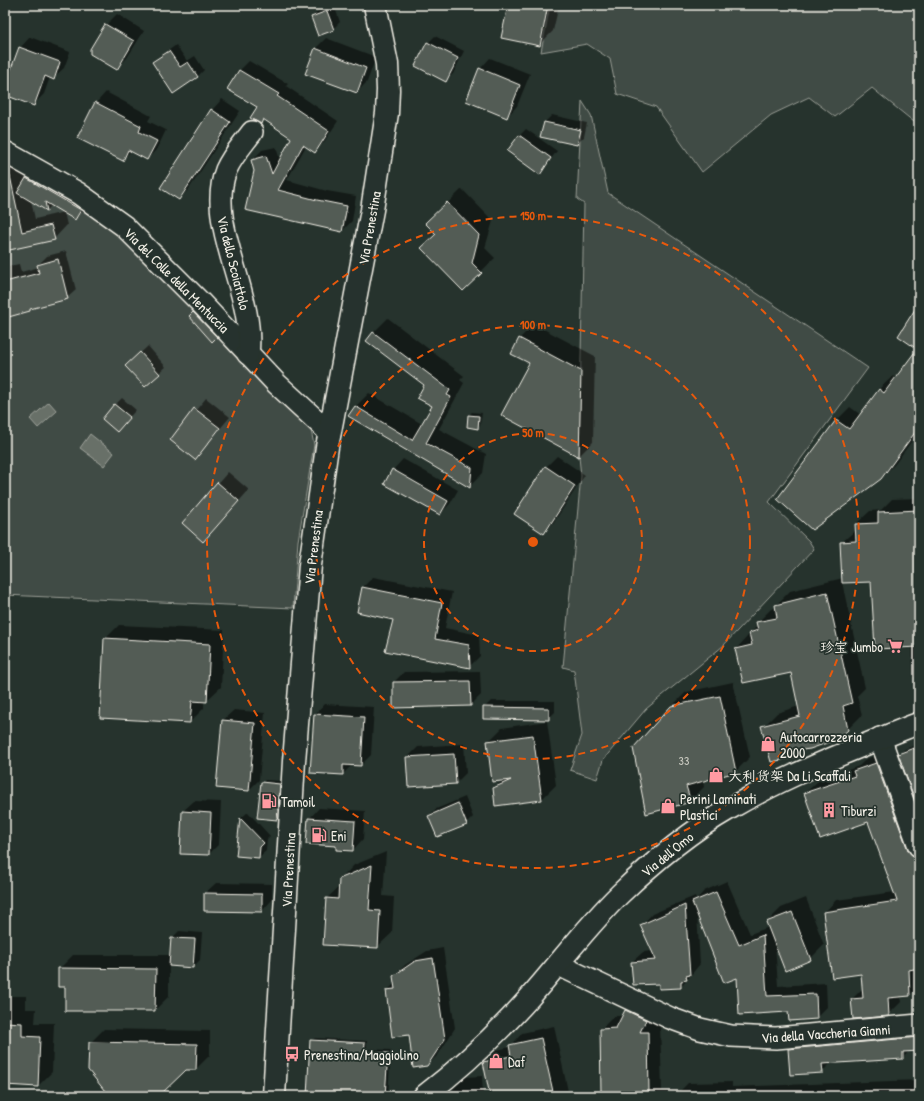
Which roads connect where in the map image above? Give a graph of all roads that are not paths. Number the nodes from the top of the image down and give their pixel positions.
1 (375, 5) edge
2 (252, 132) dead end
3 (5, 152) edge
4 (248, 354) junction
5 (330, 432) junction
6 (919, 723) edge
7 (880, 738) junction
8 (919, 846) edge
9 (559, 963) junction
10 (919, 1025) edge
11 (274, 1096) edge
12 (424, 1096) edge

1 - 5 main road, Via Prenestina
2 - 4 street, Via dello Scoiattolo
3 - 4 street, Via del Colle della Mentuccia
4 - 5 street, Via del Colle della Mentuccia
5 - 11 main road, Via Prenestina
6 - 7 street, Via dell'Omo
7 - 8 street
7 - 9 street, Via dell'Omo
9 - 10 street, Via della Vaccheria Gianni
9 - 12 street, Via dell'Omo

